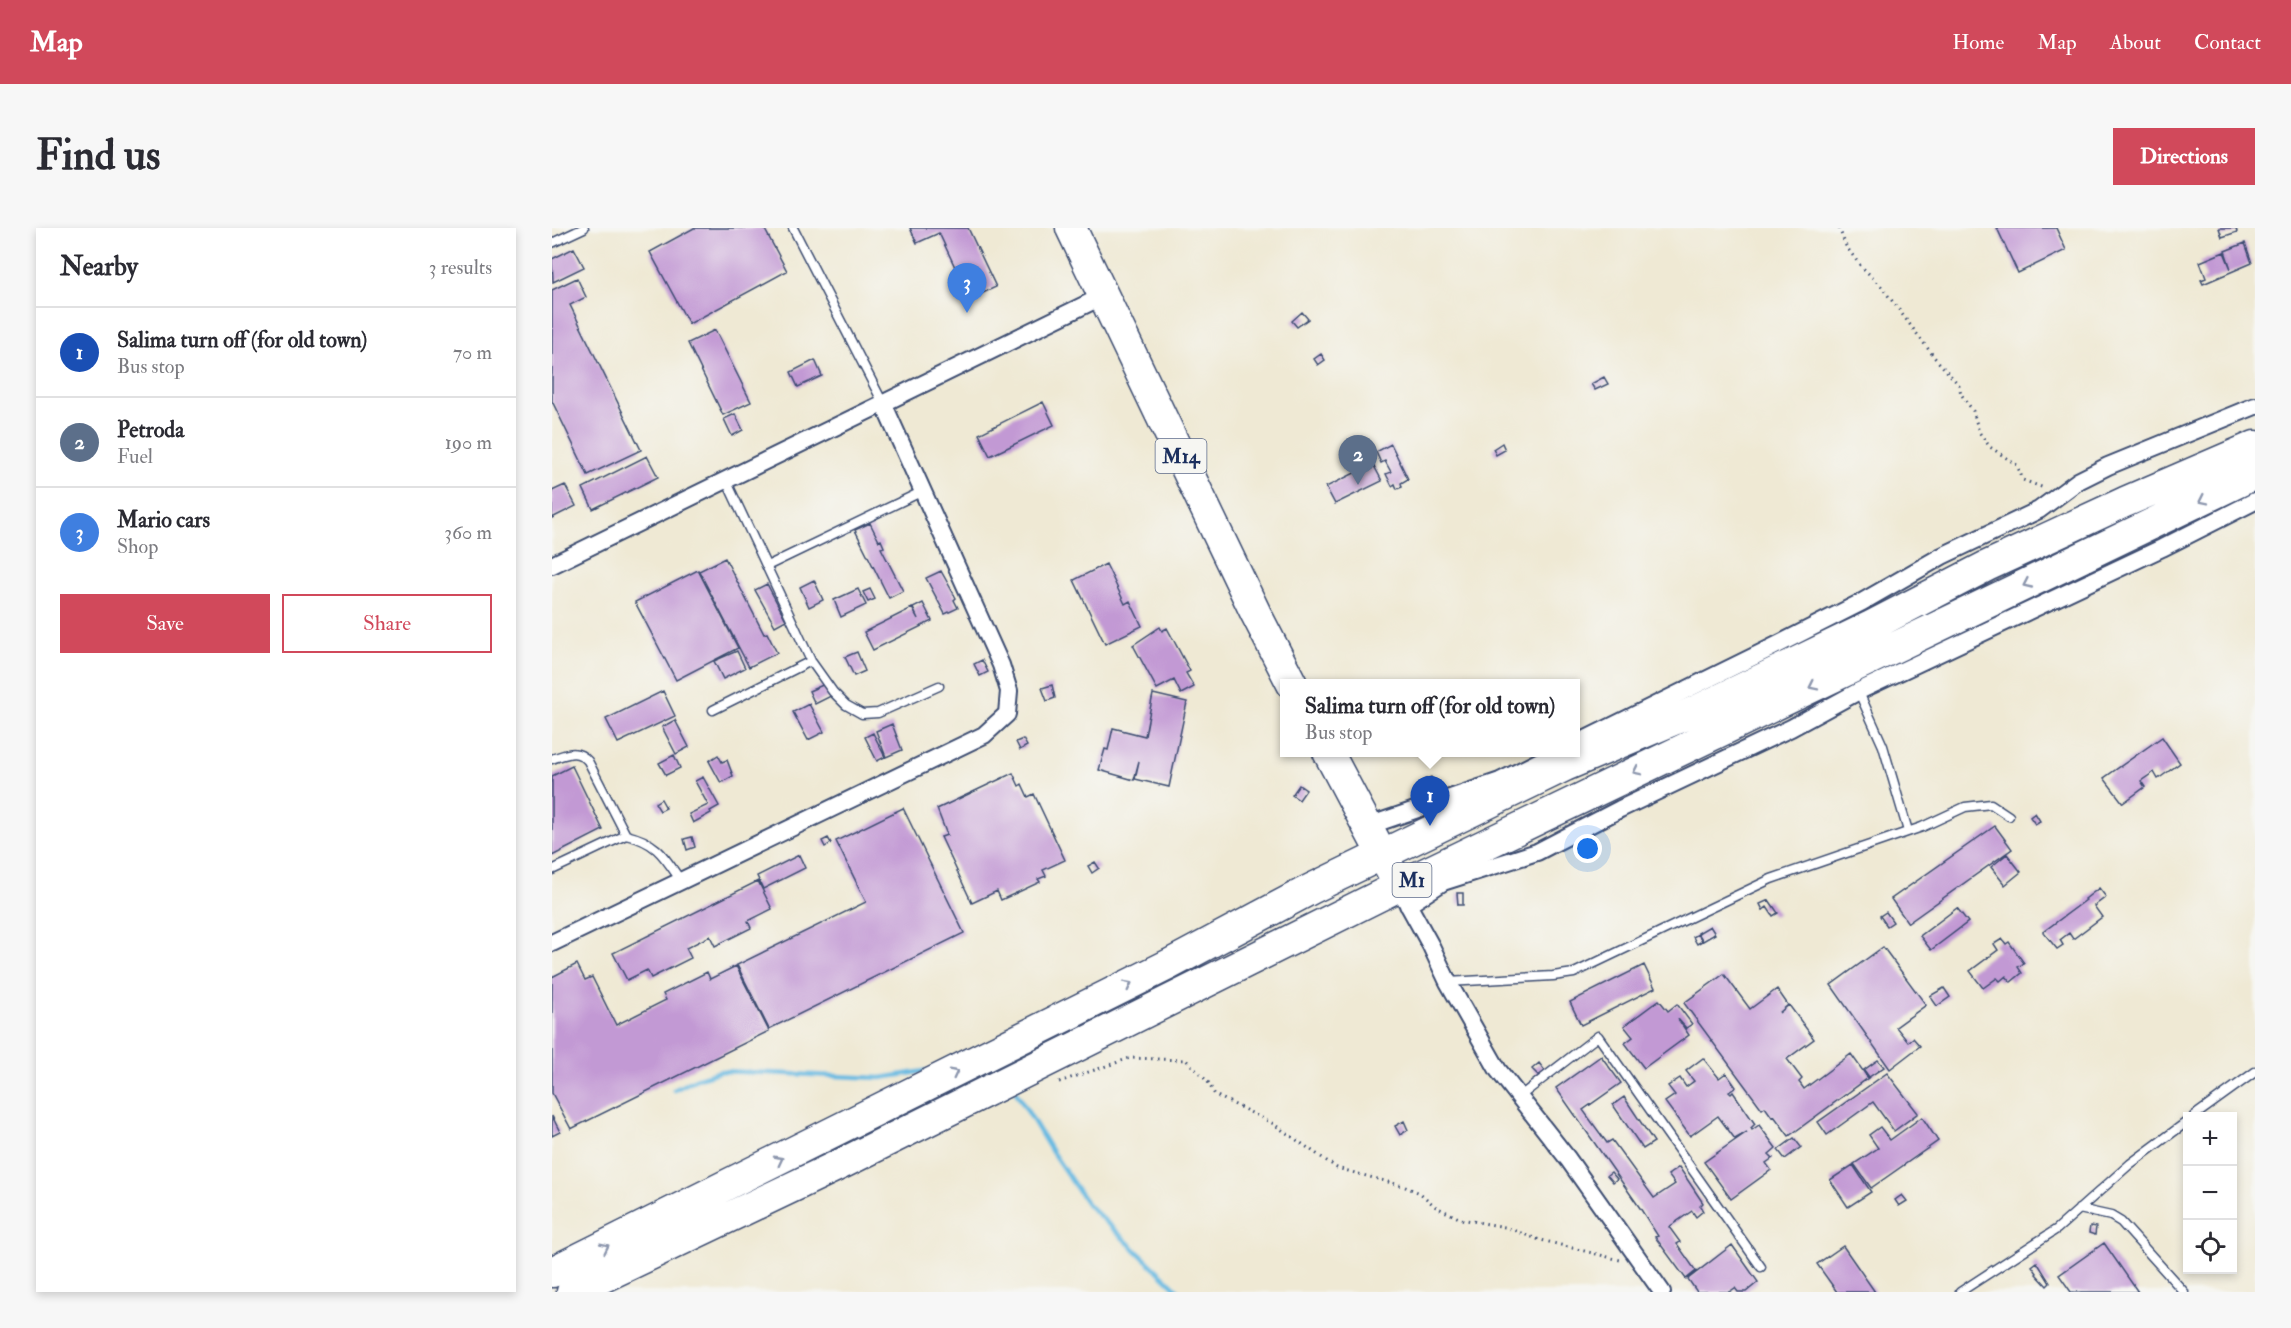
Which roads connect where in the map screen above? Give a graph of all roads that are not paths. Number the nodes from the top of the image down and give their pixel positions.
1 (584, 228) edge
2 (793, 228) edge
3 (1071, 228) edge
4 (552, 243) edge
5 (1103, 296) junction
6 (883, 403) junction
7 (2255, 406) edge
8 (2255, 446) edge
9 (2255, 474) edge
10 (726, 480) junction
11 (923, 491) junction
12 (2255, 501) edge
13 (552, 565) edge
14 (767, 566) junction
15 (812, 661) junction
16 (1289, 679) edge
17 (1853, 680) junction
18 (939, 686) dead end
19 (712, 710) dead end
20 (1580, 742) edge
21 (1330, 757) edge
22 (1549, 757) edge
23 (552, 759) edge
24 (2008, 816) dead end
25 (1368, 826) junction
26 (1908, 831) junction
27 (626, 835) junction
28 (1383, 854) junction
29 (552, 870) edge
30 (681, 881) junction
31 (1403, 896) junction
32 (552, 943) edge
33 (1448, 982) junction
34 (2255, 1072) edge
35 (1519, 1097) junction
36 (2200, 1112) edge
37 (2183, 1124) edge
38 (2079, 1209) junction
39 (1761, 1267) dead end
40 (552, 1272) edge
41 (572, 1292) edge
42 (1662, 1292) edge
43 (1960, 1292) edge
44 (2184, 1292) edge

1 - 4 lane
2 - 6 lane
3 - 5 highway, M14
5 - 6 street
5 - 16 highway, M14
6 - 10 street
6 - 11 street
7 - 20 street
8 - 28 highway, M1
9 -> 17 highway, M1
10 - 13 street
10 - 14 lane
11 - 14 lane
11 - 30 street
12 - 17 street
14 - 15 lane
15 - 18 lane
15 - 19 lane
17 - 26 lane
17 - 31 highway, M1
21 - 25 highway
22 - 25 street
23 - 27 lane
24 - 26 lane
25 - 28 highway
26 - 33 lane
27 - 29 lane
27 - 30 lane
28 - 31 highway
40 -> 28 highway, M1
30 - 32 street
31 - 33 street
31 - 41 highway, M1
33 - 35 street
34 - 36 lane
35 - 39 lane
35 - 42 street
37 - 38 lane
38 - 43 lane
38 - 44 lane

